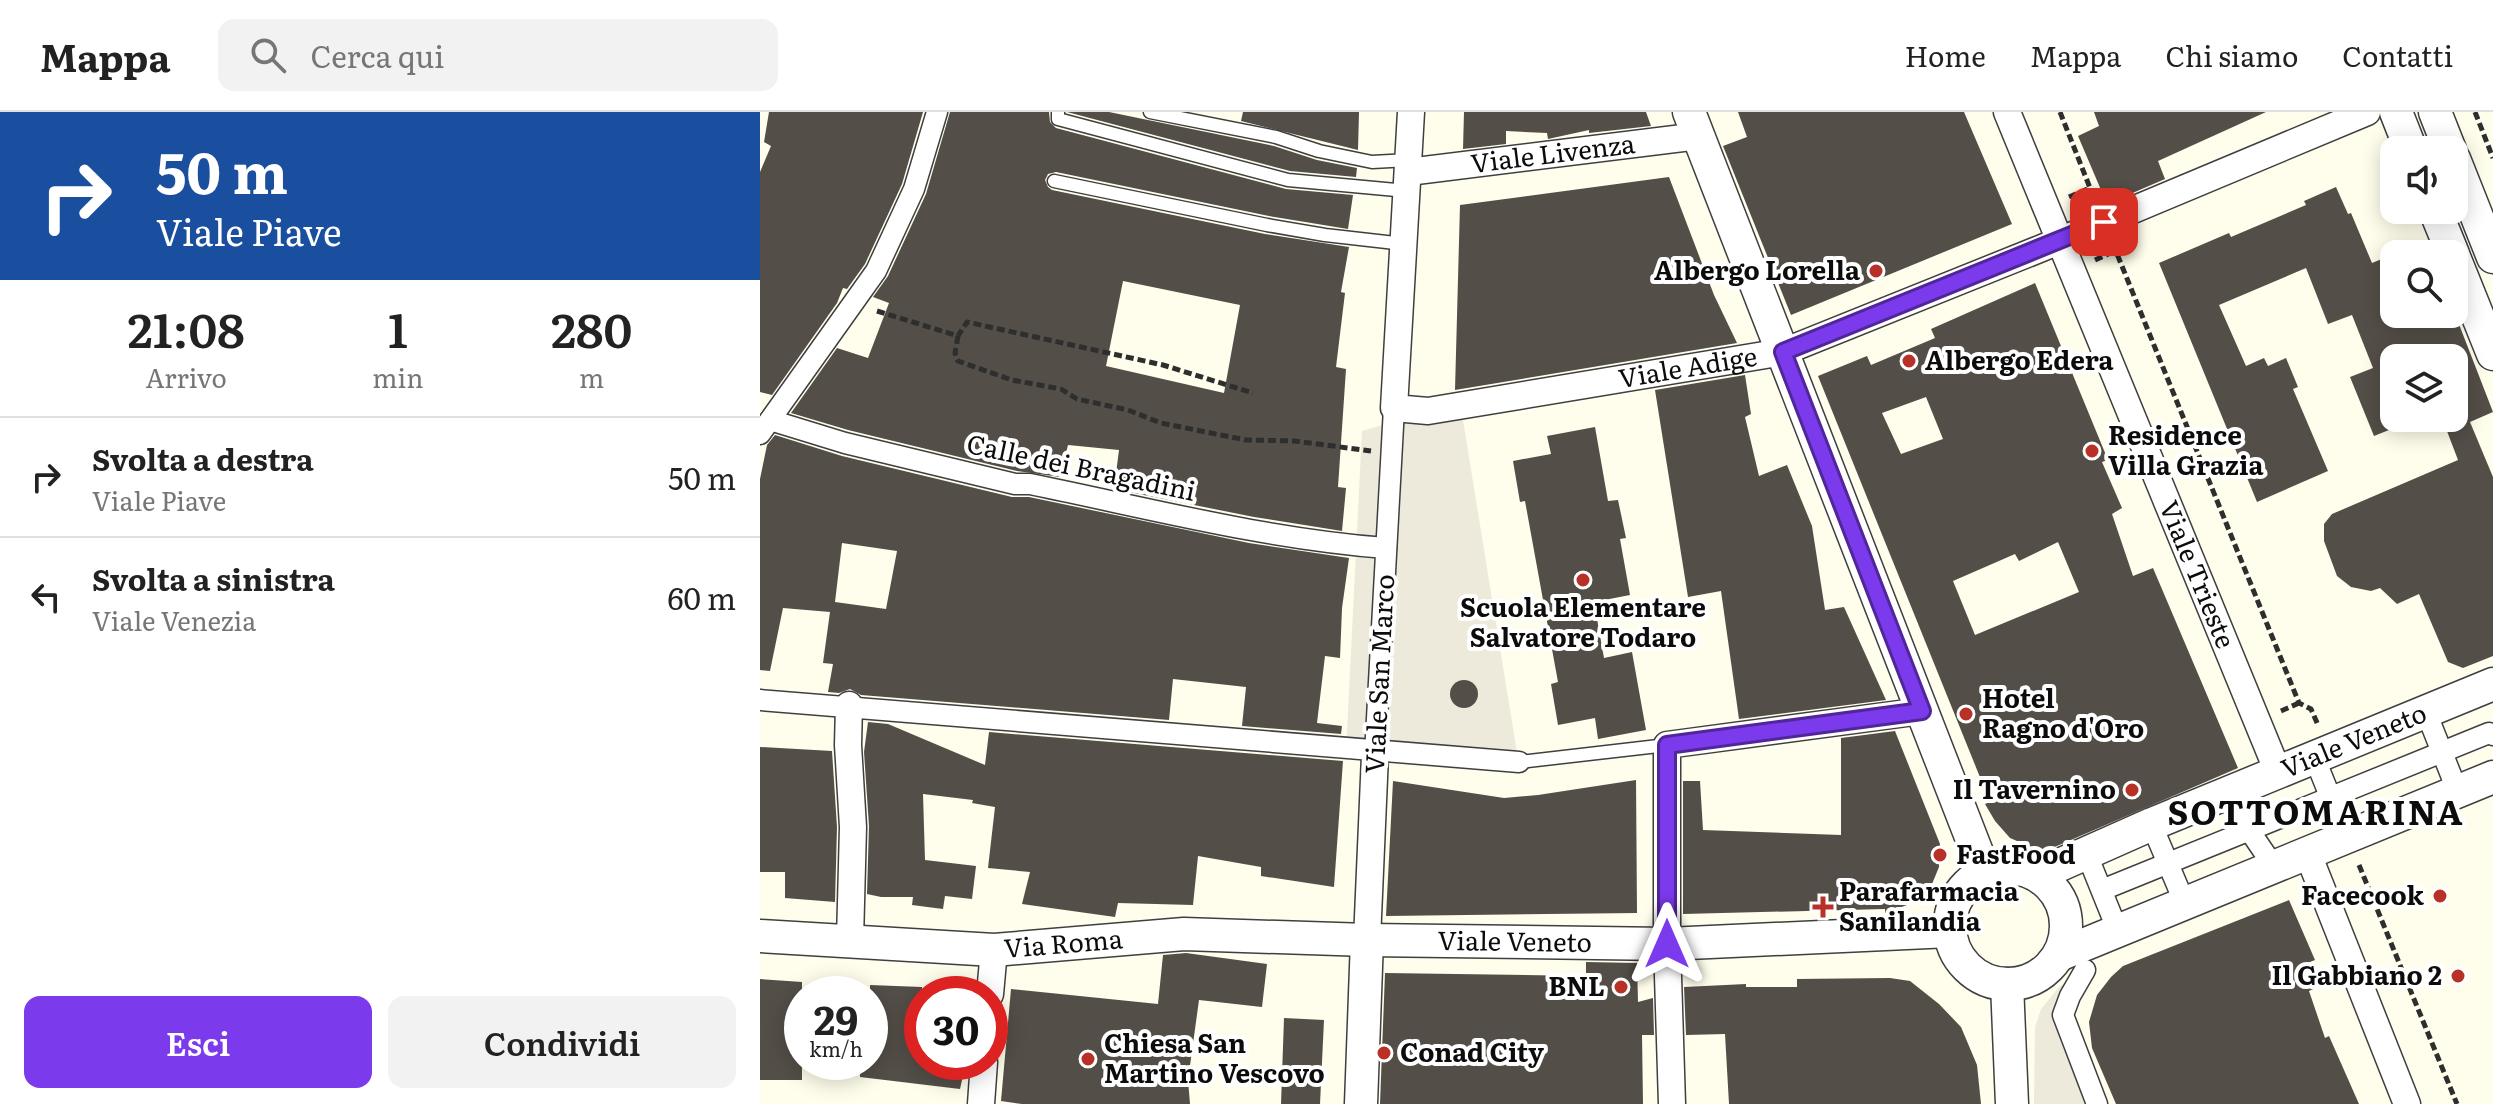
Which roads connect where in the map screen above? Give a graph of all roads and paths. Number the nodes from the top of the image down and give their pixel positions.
1 (937, 112) edge
2 (1058, 112) edge
3 (1150, 112) edge
4 (1411, 112) edge
5 (2007, 112) edge
6 (2060, 112) edge
7 (2367, 112) edge
8 (2396, 112) edge
9 (2435, 112) edge
10 (2475, 112) edge
11 (1694, 124) edge
12 (2405, 136) edge
13 (2444, 136) edge
14 (2493, 158) edge
15 (1408, 175) junction
16 (1054, 181) dead end
17 (2468, 194) edge
18 (2096, 203) dead end
19 (2109, 235) dead end
20 (2061, 240) junction
21 (1404, 244) junction
22 (2493, 257) edge
23 (2468, 291) edge
24 (853, 304) junction
25 (958, 336) junction
26 (1783, 352) junction
27 (2493, 354) edge
28 (1253, 393) dead end
29 (1394, 408) junction
30 (763, 430) edge
31 (1391, 453) junction
32 (1386, 548) junction
33 (2493, 684) edge
34 (760, 700) edge
35 (849, 705) junction
36 (1922, 711) junction
37 (2430, 722) dead end
38 (2492, 731) edge
39 (2319, 738) dead end
40 (1667, 745) junction
41 (2442, 752) junction
42 (1375, 754) junction
43 (1519, 762) joint
44 (2319, 769) dead end
45 (2278, 772) junction
46 (2493, 777) edge
47 (2453, 780) dead end
48 (2330, 798) junction
49 (2242, 800) dead end
50 (2342, 826) dead end
51 (2249, 830) junction
52 (2156, 835) dead end
53 (2308, 854) junction
54 (2266, 855) dead end
55 (2090, 862) dead end
56 (2168, 863) junction
57 (2358, 864) dead end
58 (1985, 873) junction
59 (2037, 875) junction
60 (2102, 890) junction
61 (2180, 892) dead end
62 (2113, 919) dead end
63 (1950, 931) junction
64 (760, 936) edge
65 (850, 940) junction
66 (1367, 940) junction
67 (1667, 944) junction
68 (994, 950) junction
69 (2072, 962) junction
70 (992, 976) edge
71 (2007, 984) junction
72 (983, 1080) edge
73 (981, 1104) edge
74 (1361, 1104) edge
75 (1672, 1104) edge
76 (2012, 1104) edge
77 (2097, 1104) edge
78 (2407, 1104) edge
79 (2457, 1104) edge

1 - 24 street
2 - 15 lane
3 - 15 lane
4 - 15 street, Viale San Marco
5 - 20 street, Viale Trieste
6 - 18 path
7 - 20 street, Viale Adige
8 - 12 street
9 - 13 street
10 - 14 path
11 - 15 street, Viale Livenza
11 - 26 street
15 - 21 street, Viale San Marco
16 - 21 lane
17 - 22 street
19 - 39 path, Viale Trieste
20 - 26 street, Viale Adige
20 - 45 street, Viale Trieste
21 - 29 street, Viale San Marco
23 - 27 street
24 - 25 path
24 - 30 street
25 - 28 path
25 - 31 path
26 - 29 street, Viale Adige
26 - 36 street
29 - 31 street, Viale San Marco
30 - 32 street, Calle dei Bragadini
31 - 32 street, Viale San Marco
32 - 42 street, Viale San Marco
33 - 45 street, Viale Veneto
34 - 35 street
35 - 42 street
35 - 65 street
36 - 40 street
36 - 58 street
37 - 41 street
38 - 41 street
40 - 43 lane
40 - 67 street
41 - 47 street
41 - 48 street
42 - 43 street
42 - 66 street, Viale San Marco
44 - 48 street
45 - 59 street, Viale Veneto
46 - 53 street
48 - 50 street
48 - 51 street
49 - 51 street
51 - 54 street
51 - 56 street
52 - 56 street
53 - 69 street
53 - 78 street
55 - 60 street
56 - 60 street
56 - 61 street
57 - 79 path
58 - 59 street
58 - 63 street
59 - 69 street
60 - 62 street
63 - 67 street, Viale Veneto
63 - 71 street
64 - 65 street, Via Roma
65 - 68 street, Via Roma
66 - 67 street, Viale Veneto
66 - 68 street, Via Roma
66 - 74 street, Viale San Marco
67 - 75 street
68 - 70 street
69 - 71 street
69 - 77 street
71 - 76 street
72 - 73 street

